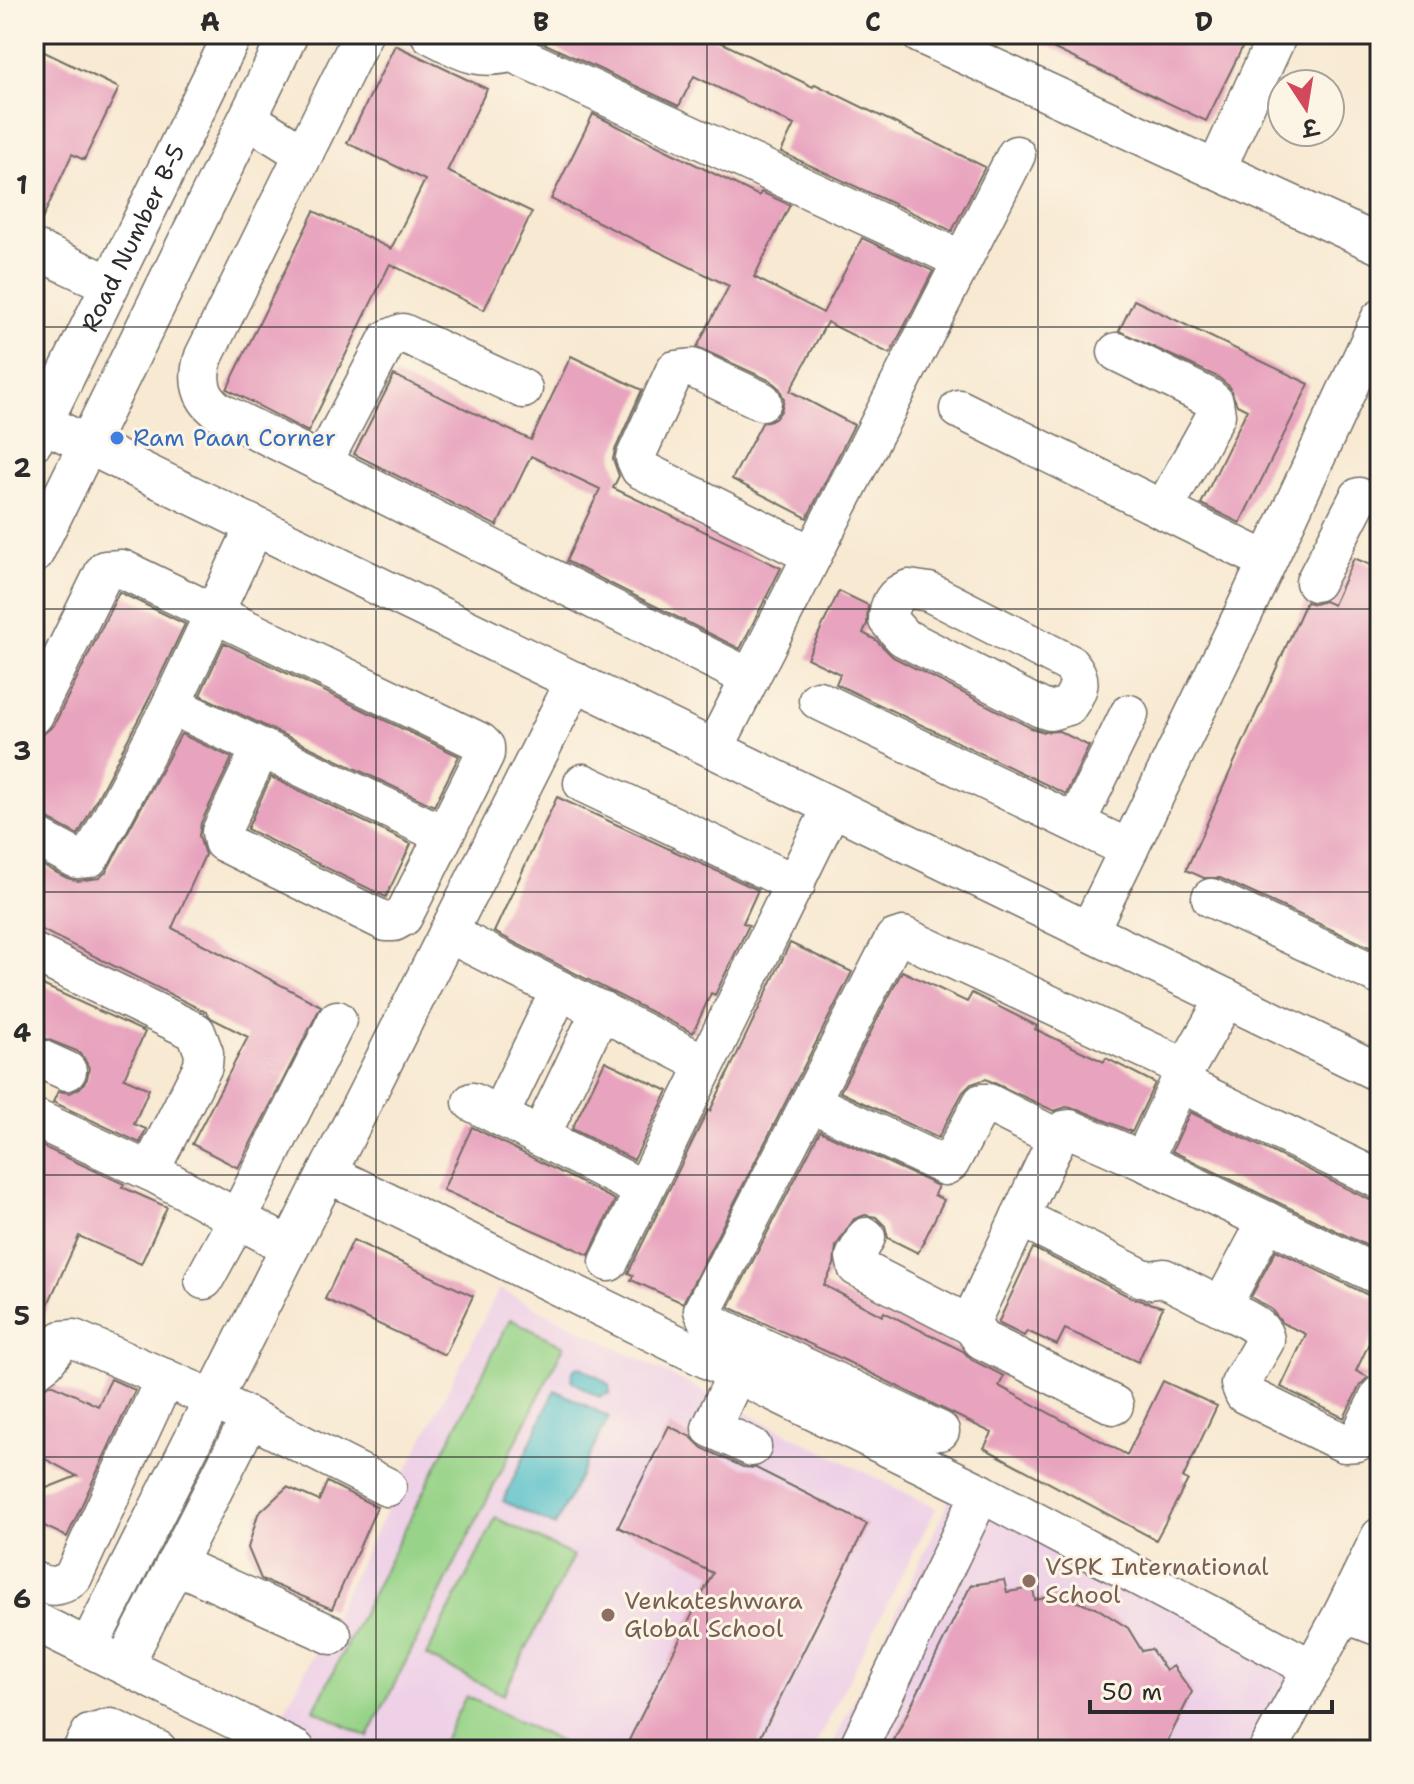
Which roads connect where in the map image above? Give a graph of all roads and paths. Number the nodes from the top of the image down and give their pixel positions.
1 (233, 34) edge
2 (289, 34) edge
3 (363, 34) edge
4 (430, 34) edge
5 (920, 34) edge
6 (1278, 34) edge
7 (516, 43) edge
8 (248, 119) junction
9 (304, 154) junction
10 (1016, 155) dead end
11 (1216, 170) junction
12 (1380, 245) edge
13 (34, 249) edge
14 (962, 260) junction
15 (109, 284) junction
16 (1380, 319) edge
17 (1117, 352) dead end
18 (523, 389) dead end
19 (762, 401) dead end
20 (959, 409) dead end
21 (38, 432) edge
22 (88, 445) junction
23 (322, 464) junction
24 (1307, 473) junction
25 (1370, 502) edge
26 (1163, 510) junction
27 (255, 526) junction
28 (34, 554) edge
29 (812, 555) junction
30 (1267, 561) junction
31 (1315, 582) dead end
32 (213, 613) junction
33 (750, 678) junction
34 (575, 681) junction
35 (1079, 691) dead end
36 (818, 700) dead end
37 (171, 705) junction
38 (1129, 714) junction
39 (34, 715) edge
40 (1183, 738) junction
41 (261, 748) junction
42 (714, 749) junction
43 (583, 783) dead end
44 (832, 807) junction
45 (1076, 823) junction
46 (444, 835) junction
47 (34, 836) edge
48 (1129, 849) junction
49 (796, 884) junction
50 (1211, 898) dead end
51 (1089, 931) junction
52 (448, 933) junction
53 (34, 953) edge
54 (1380, 976) edge
55 (560, 990) junction
56 (1226, 998) junction
57 (601, 1010) junction
58 (337, 1020) dead end
59 (705, 1064) junction
60 (1380, 1073) edge
61 (1183, 1076) junction
62 (810, 1102) junction
63 (34, 1118) edge
64 (540, 1137) junction
65 (1057, 1138) junction
66 (1143, 1161) junction
67 (151, 1172) junction
68 (327, 1173) junction
69 (1380, 1180) edge
70 (644, 1190) junction
71 (1020, 1217) junction
72 (238, 1218) junction
73 (1267, 1221) junction
74 (866, 1237) dead end
75 (290, 1247) junction
76 (609, 1262) dead end
77 (1380, 1276) edge
78 (204, 1280) dead end
79 (1225, 1309) junction
80 (972, 1326) junction
81 (34, 1370) edge
82 (737, 1373) junction
83 (165, 1378) junction
84 (1380, 1395) edge
85 (213, 1399) junction
86 (1114, 1405) dead end
87 (250, 1418) junction
88 (940, 1431) dead end
89 (752, 1447) dead end
90 (387, 1487) dead end
91 (981, 1493) junction
92 (1380, 1537) edge
93 (175, 1564) junction
94 (34, 1581) edge
95 (1343, 1613) junction
96 (34, 1621) edge
97 (1380, 1627) edge
98 (332, 1635) dead end
99 (88, 1648) junction
100 (124, 1665) junction
101 (1313, 1669) junction
102 (278, 1746) edge
103 (82, 1750) edge
104 (158, 1750) edge
105 (857, 1750) edge
106 (1268, 1750) edge

1 - 15 street, Road Number B-5
2 - 8 street
3 - 9 street
4 - 7 street
5 - 11 street
6 - 11 street
7 - 14 street
8 - 9 street
8 - 22 street
9 - 23 street
10 - 14 street
11 - 12 street
13 - 15 street
14 - 29 street
15 - 21 street, Road Number B-5
16 - 24 street
17 - 26 street
18 - 23 street
19 - 29 street
20 - 26 street
21 - 22 street
22 - 27 street
22 - 28 street
23 - 33 street
24 - 25 street
24 - 30 street
25 - 31 street
26 - 30 street
27 - 32 street
27 - 34 street
29 - 33 street
30 - 40 street
32 - 37 street
32 - 39 street
32 - 46 street
33 - 42 street
34 - 42 street
34 - 52 street
35 - 38 street
36 - 45 street
37 - 41 street
37 - 47 street
38 - 40 street
38 - 45 street
40 - 48 street
41 - 46 street
41 - 46 street
42 - 44 street
43 - 49 street
44 - 49 street
44 - 51 street
45 - 48 street
48 - 51 street
49 - 59 street
50 - 54 street
51 - 56 street
52 - 55 street
52 - 68 street
53 - 67 street
55 - 57 street
55 - 64 street
56 - 60 street
56 - 61 street
57 - 59 street
57 - 64 street
58 - 72 street
59 - 70 street
61 - 62 street
61 - 66 street
61 - 69 street
62 - 65 street
62 - 88 street
63 - 67 street
64 - 70 street
65 - 66 street
65 - 71 street
66 - 73 street
67 - 72 street
68 - 75 street
68 - 82 street
70 - 76 street
71 - 79 street
71 - 80 street
72 - 75 street
72 - 78 street
73 - 77 street
73 - 79 street
74 - 80 street
75 - 85 street
79 - 84 street
80 - 86 street
81 - 83 street
82 - 89 street
82 - 91 street
83 - 85 street
83 - 94 street
85 - 87 street
85 - 99 street
87 - 90 street
87 - 93 street
91 - 101 street
91 - 105 street
92 - 95 street
93 - 98 street
93 - 100 street
95 - 97 street
95 - 101 street
96 - 99 street
99 - 100 street
100 - 102 street
101 - 106 street
103 - 104 street

